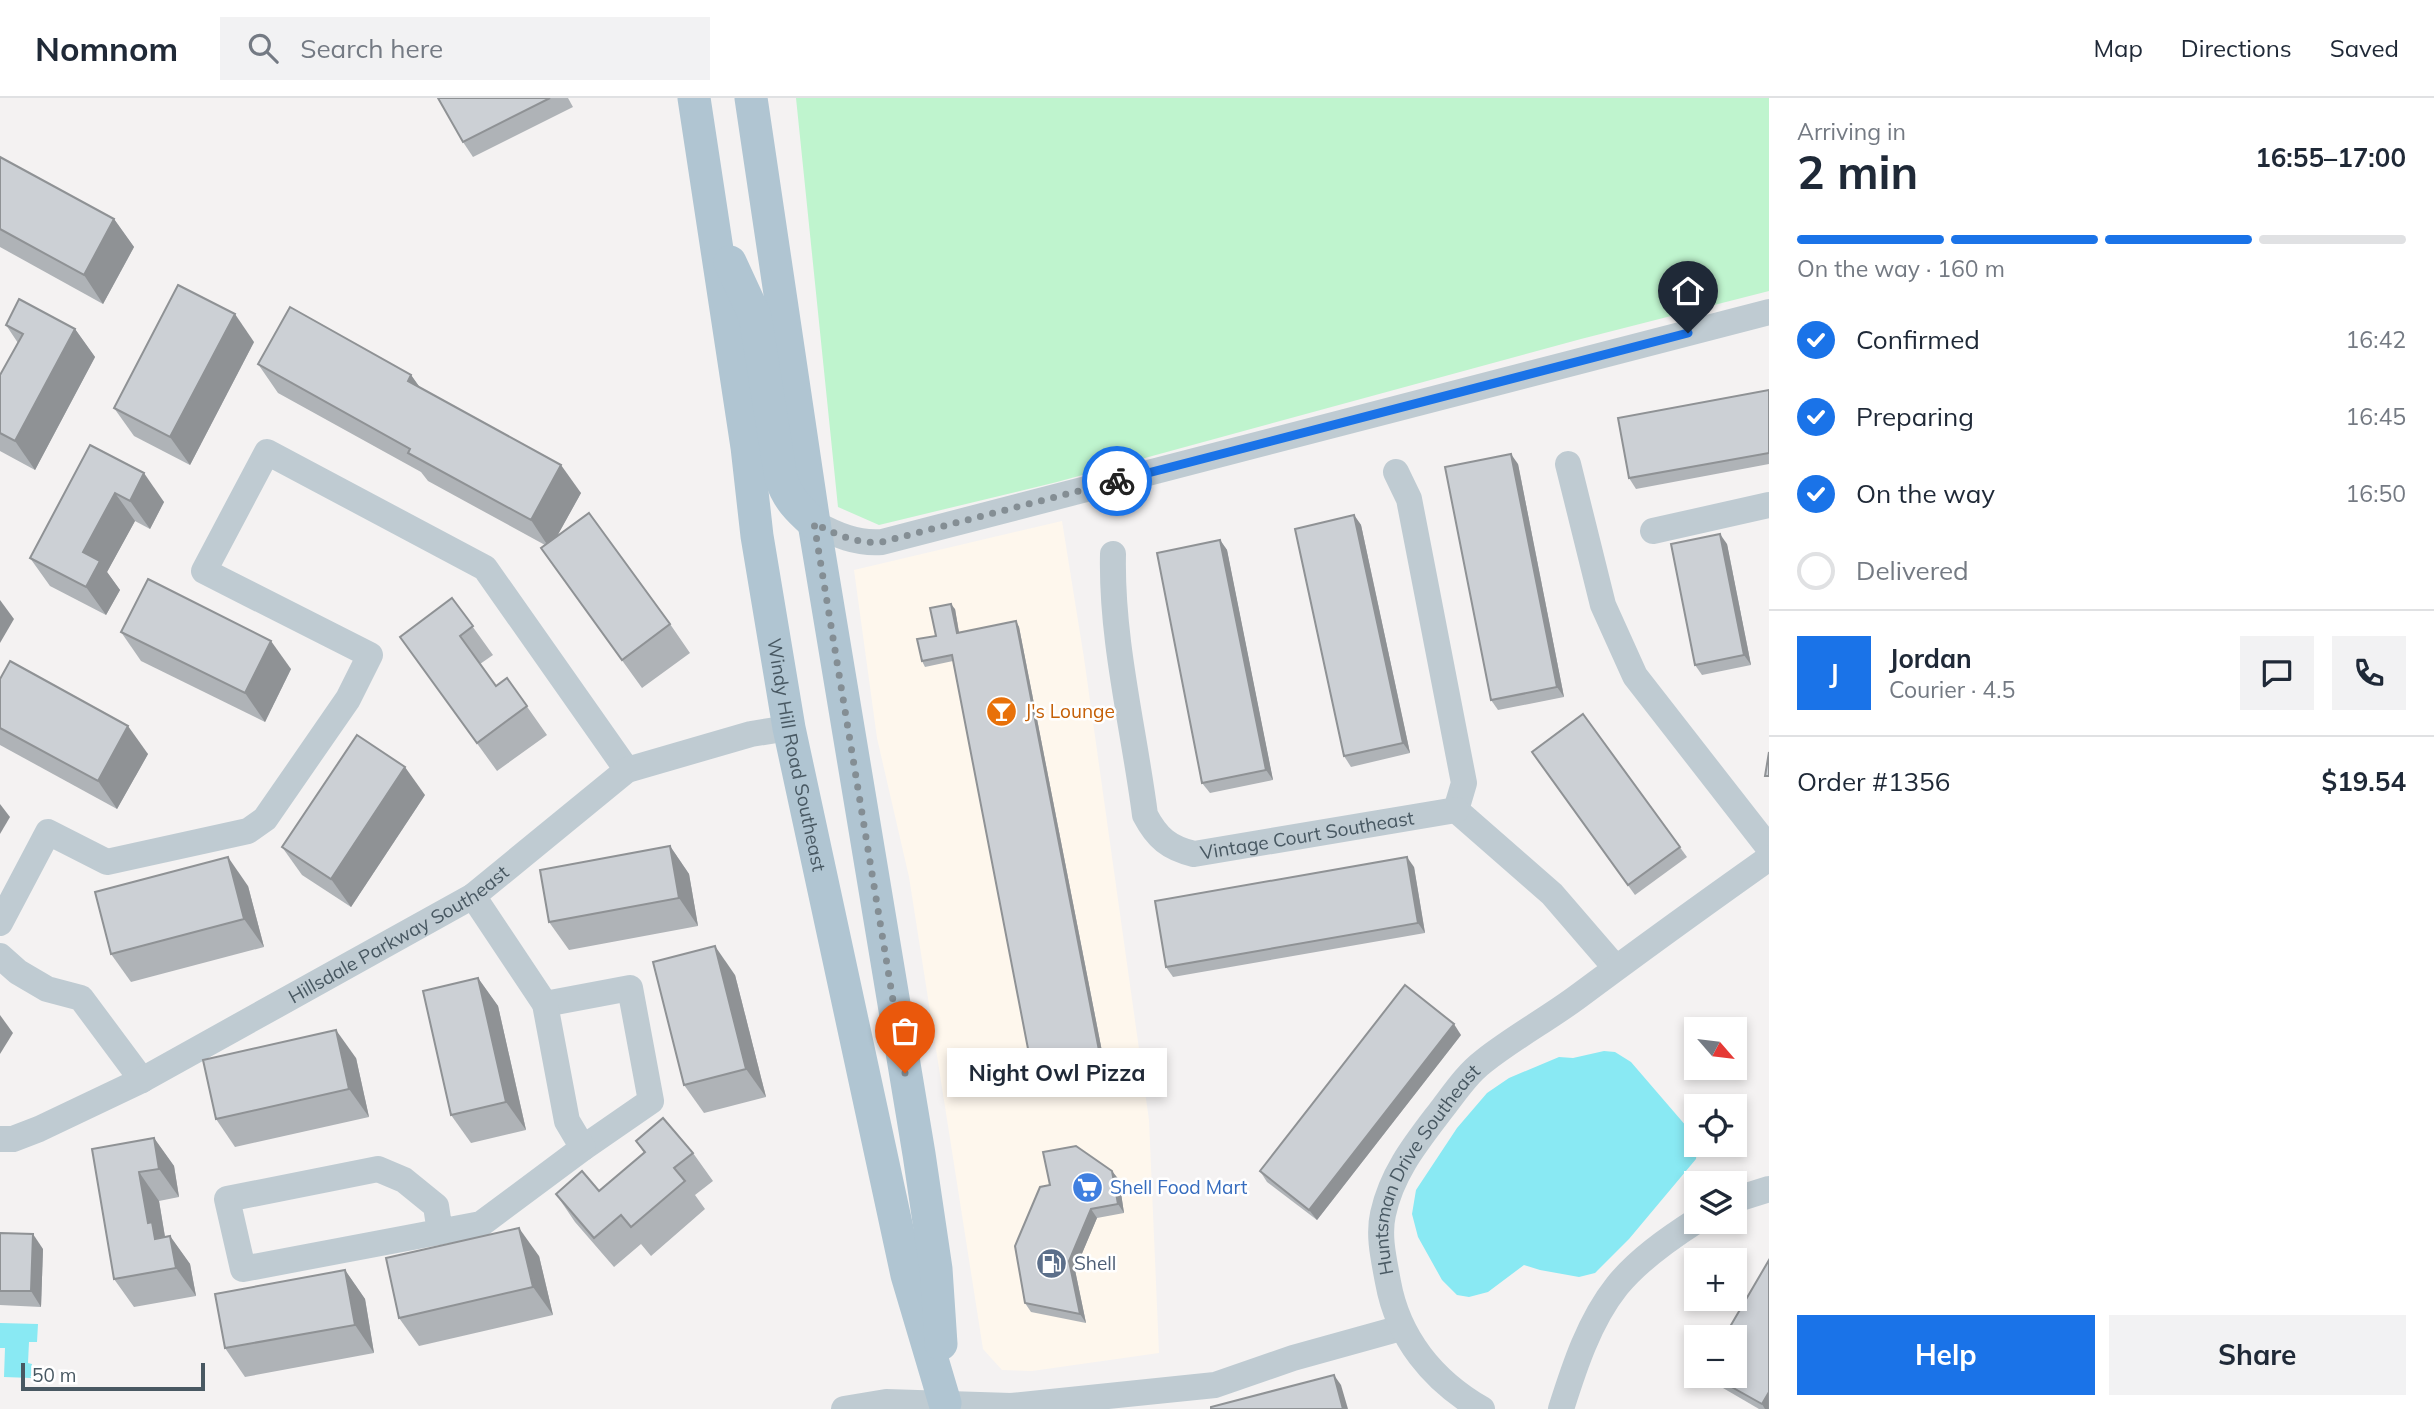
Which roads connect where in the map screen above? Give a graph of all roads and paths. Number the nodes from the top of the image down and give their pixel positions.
1 (694, 98) edge
2 (751, 98) edge
3 (713, 224) junction
4 (1769, 312) edge
5 (1568, 464) dead end
6 (1395, 472) dead end
7 (1769, 505) edge
8 (814, 523) junction
9 (1653, 531) dead end
10 (1113, 554) dead end
11 (789, 728) junction
12 (627, 770) junction
13 (1456, 810) junction
14 (1769, 848) edge
15 (1769, 858) edge
16 (473, 896) junction
17 (0, 923) edge
18 (0, 956) edge
19 (1615, 967) junction
20 (545, 1004) junction
21 (142, 1080) junction
22 (0, 1139) edge
23 (583, 1148) junction
24 (1769, 1189) edge
25 (1747, 1196) edge
26 (1684, 1229) edge
27 (440, 1231) junction
28 (1401, 1328) junction
29 (946, 1406) edge
30 (844, 1409) edge
31 (1482, 1409) edge
32 (1561, 1409) edge

1 - 3 main road, Windy Hill Road Southeast
2 - 8 main road
3 - 8 main road
3 - 11 main road, Windy Hill Road Southeast
4 - 8 street
5 - 14 street
6 - 13 street
7 - 9 street
8 - 29 main road
10 - 13 street, Vintage Court Southeast
11 - 12 street, Hillsdale Parkway Southeast
11 - 29 main road, Windy Hill Road Southeast
12 - 16 street, Hillsdale Parkway Southeast
12 - 17 street
13 - 19 street
15 - 19 street
16 - 20 street
16 - 21 street, Hillsdale Parkway Southeast
18 - 21 street
19 - 28 street, Huntsman Drive Southeast
20 - 23 street
20 - 23 street
21 - 22 street, Hillsdale Parkway Southeast
23 - 27 street
24 - 25 street
26 - 32 street
27 - 27 street
28 - 29 street
28 - 31 street, Huntsman Drive Southeast
29 - 30 street

